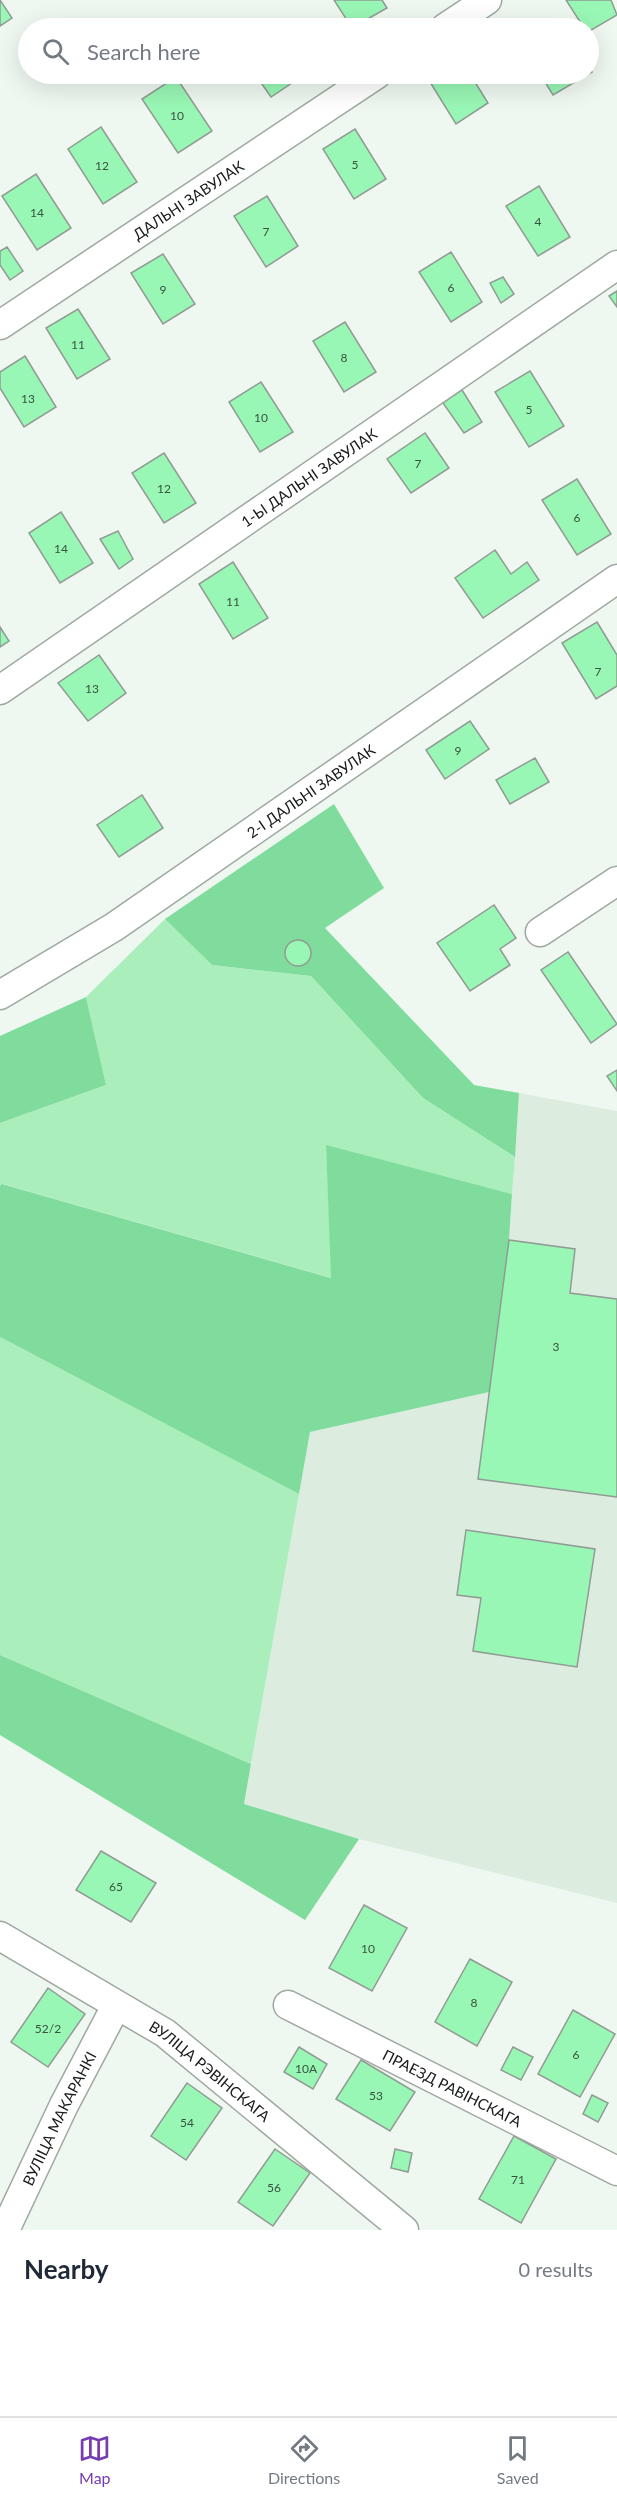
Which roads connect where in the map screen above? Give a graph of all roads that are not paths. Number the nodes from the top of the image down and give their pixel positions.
1 (487, 0) edge
2 (460, 18) edge
3 (362, 84) edge
4 (617, 265) edge
5 (0, 326) edge
6 (617, 579) edge
7 (0, 690) edge
8 (617, 881) edge
9 (540, 932) dead end
10 (0, 994) edge
11 (0, 1936) edge
12 (288, 2005) dead end
13 (116, 2006) junction
14 (617, 2171) edge
15 (5, 2230) edge
16 (404, 2230) edge

1 - 2 street
3 - 5 street, ДАЛЬНІ ЗАВУЛАК
4 - 7 street, 1-Ы ДАЛЬНІ ЗАВУЛАК
6 - 10 street, 2-І ДАЛЬНІ ЗАВУЛАК
8 - 9 street
11 - 13 street, ВУЛІЦА РЭВІНСКАГА
12 - 14 street, ПРАЕЗД РАВІНСКАГА
13 - 15 street, ВУЛІЦА МАКАРАНКІ
13 - 16 street, ВУЛІЦА РЭВІНСКАГА

